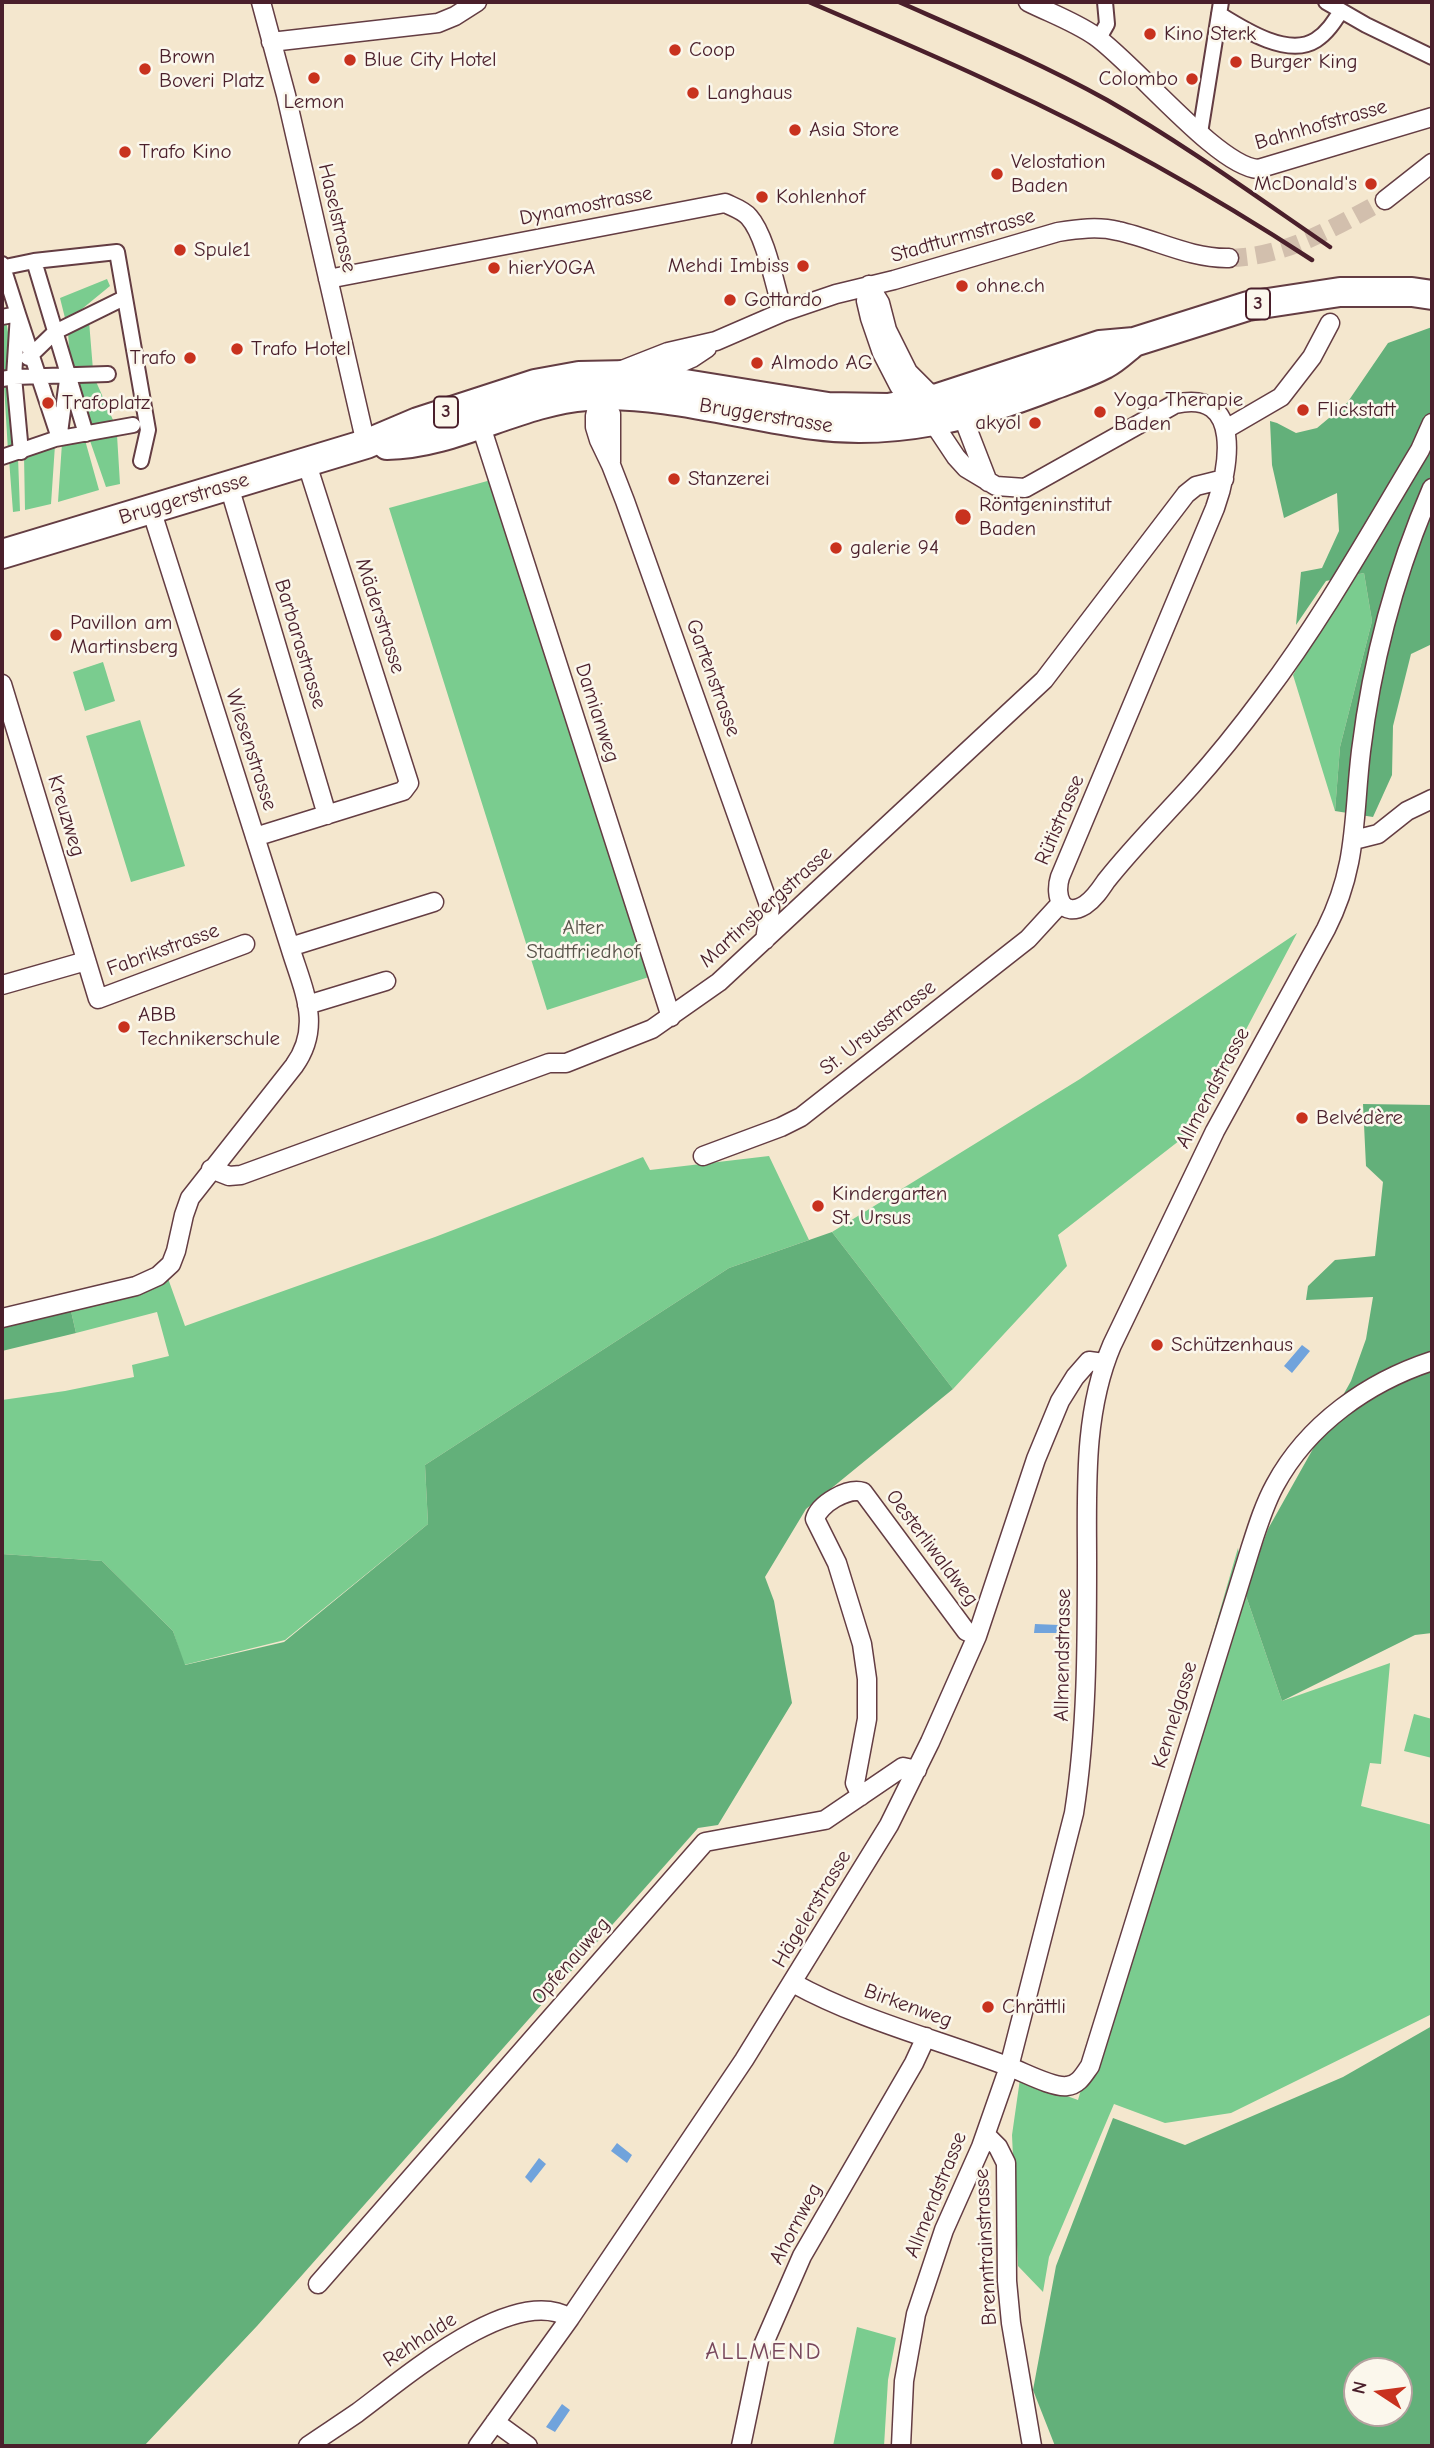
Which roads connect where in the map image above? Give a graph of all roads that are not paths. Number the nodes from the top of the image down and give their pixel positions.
1 (261, 2) edge
2 (477, 2) edge
3 (1028, 2) edge
4 (1105, 2) edge
5 (1326, 2) edge
6 (1220, 8) edge
7 (1341, 11) junction
8 (1098, 38) junction
9 (271, 42) junction
10 (1432, 57) edge
11 (1432, 117) edge
12 (1200, 133) junction
13 (1432, 163) edge
14 (1385, 200) tunnel mouth
15 (1229, 258) tunnel mouth
16 (34, 261) junction
17 (3, 265) edge
18 (328, 279) junction
19 (869, 285) junction
20 (1432, 295) edge
21 (124, 298) junction
22 (783, 312) junction
23 (18, 314) junction
24 (2, 317) edge
25 (1331, 323) dead end
26 (55, 332) junction
27 (716, 341) junction
28 (1134, 342) junction
29 (32, 352) junction
30 (108, 374) dead end
31 (68, 375) junction
32 (39, 376) junction
33 (647, 377) junction
34 (8, 378) edge
35 (611, 395) junction
36 (562, 400) junction
37 (928, 408) junction
38 (962, 415) junction
39 (480, 423) junction
40 (1432, 423) edge
41 (133, 425) dead end
42 (595, 427) junction
43 (1226, 429) junction
44 (86, 434) junction
45 (59, 438) junction
46 (366, 444) junction
47 (21, 452) junction
48 (2, 457) edge
49 (141, 461) dead end
50 (306, 461) junction
51 (611, 465) junction
52 (1224, 479) junction
53 (988, 482) junction
54 (229, 486) junction
55 (1432, 488) edge
56 (151, 509) junction
57 (2, 554) edge
58 (2, 684) edge
59 (1432, 799) edge
60 (327, 815) junction
61 (256, 838) junction
62 (1354, 839) junction
63 (434, 902) dead end
64 (1061, 904) junction
65 (769, 908) junction
66 (789, 919) junction
67 (765, 940) junction
68 (245, 944) dead end
69 (290, 947) junction
70 (86, 961) junction
71 (386, 981) dead end
72 (2, 985) edge
73 (307, 1005) junction
74 (671, 1017) junction
75 (703, 1156) dead end
76 (211, 1169) junction
77 (2, 1318) edge
78 (1432, 1361) edge
79 (1104, 1363) junction
80 (977, 1636) junction
81 (917, 1770) junction
82 (862, 1796) junction
83 (793, 1983) junction
84 (926, 2037) junction
85 (1009, 2067) junction
86 (986, 2135) junction
87 (318, 2284) dead end
88 (570, 2318) junction
89 (495, 2422) junction
90 (308, 2446) edge
91 (478, 2446) edge
92 (528, 2446) edge
93 (741, 2446) edge
94 (901, 2446) edge
95 (1032, 2446) edge

1 - 9 street, Haselstrasse
2 - 9 street
3 - 8 street, Bahnhofstrasse
4 - 8 street
5 - 7 street
6 - 7 street
6 - 12 street
7 - 10 street
8 - 12 street, Bahnhofstrasse
9 - 18 street, Haselstrasse
11 - 12 street, Bahnhofstrasse
13 - 14 street
15 - 19 street, Stadtturmstrasse
16 - 17 street
16 - 21 street
16 - 26 street
17 - 23 street
18 - 22 street, Dynamostrasse
18 - 46 street, Haselstrasse
19 - 22 street, Stadtturmstrasse
19 - 37 street
20 - 28 main road, Bruggerstrasse / 3
21 - 26 street
21 - 49 street
22 - 27 street, Stadtturmstrasse
23 - 24 street
23 - 29 street
23 - 34 street
25 - 43 street
26 - 29 street
26 - 31 street
27 - 33 street, Stadtturmstrasse
27 - 35 street, Stadtturmstrasse
28 - 37 main road, Bruggerstrasse / 3
28 - 38 main road, Bruggerstrasse / 3
29 - 32 street
29 - 34 street
30 - 31 street
31 - 32 street
31 - 44 street
31 - 45 street
32 - 34 street
32 - 45 street
33 - 35 main road, Bruggerstrasse / 3
33 - 37 main road, Bruggerstrasse / 3
34 - 47 street
35 - 36 main road, Bruggerstrasse / 3
35 - 37 main road, Bruggerstrasse / 3
35 - 42 street
35 - 46 main road, Bruggerstrasse / 3
35 - 51 street, Gartenstrasse
36 - 39 main road, Bruggerstrasse / 3
36 - 42 street, Gartenstrasse
37 - 38 main road, Bruggerstrasse / 3
37 - 53 street
38 - 53 street
39 - 46 main road, Bruggerstrasse / 3
39 - 74 street, Damianweg
40 - 64 street
41 - 44 street
42 - 51 street, Gartenstrasse
43 - 52 street, Rütistrasse
43 - 53 street
44 - 45 street
45 - 47 street
46 - 50 main road, Bruggerstrasse / 3
47 - 48 street
50 - 54 main road, Bruggerstrasse / 3
50 - 60 street, Mäderstrasse
51 - 65 street, Gartenstrasse
52 - 64 street, Rütistrasse
52 - 66 street, Martinsbergstrasse
54 - 56 main road, Bruggerstrasse / 3
54 - 60 street, Barbarastrasse
55 - 62 street
56 - 57 main road, Bruggerstrasse / 3
56 - 61 street, Wiesenstrasse
58 - 70 street, Kreuzweg
59 - 62 street
60 - 61 street
61 - 69 street, Wiesenstrasse
62 - 79 street, Allmendstrasse
63 - 69 street
64 - 75 street, St. Ursusstrasse
65 - 66 street
65 - 67 street, Gartenstrasse
66 - 67 street, Martinsbergstrasse
67 - 74 street, Martinsbergstrasse
68 - 70 street, Fabrikstrasse
69 - 73 street, Wiesenstrasse
70 - 72 street, Fabrikstrasse
71 - 73 street
73 - 76 street, Wiesenstrasse
74 - 76 street, Martinsbergstrasse
76 - 77 street, Wiesenstrasse
78 - 85 street, Kennelgasse
79 - 80 street, Hägelerstrasse
79 - 85 street, Allmendstrasse
80 - 81 street, Hägelerstrasse
80 - 82 street, Oesterliwaldweg
81 - 82 street, Opfenauweg
81 - 83 street, Hägelerstrasse
82 - 87 street, Opfenauweg
83 - 84 street, Birkenweg
83 - 88 street, Hägelerstrasse
84 - 85 street, Birkenweg
84 - 93 street, Ahornweg
85 - 86 street, Allmendstrasse
86 - 94 street, Allmendstrasse
86 - 95 street, Brenntrainstrasse
88 - 89 street, Hägelerstrasse
88 - 90 street, Rehhalde
89 - 91 street, Hägelerstrasse
89 - 92 street

